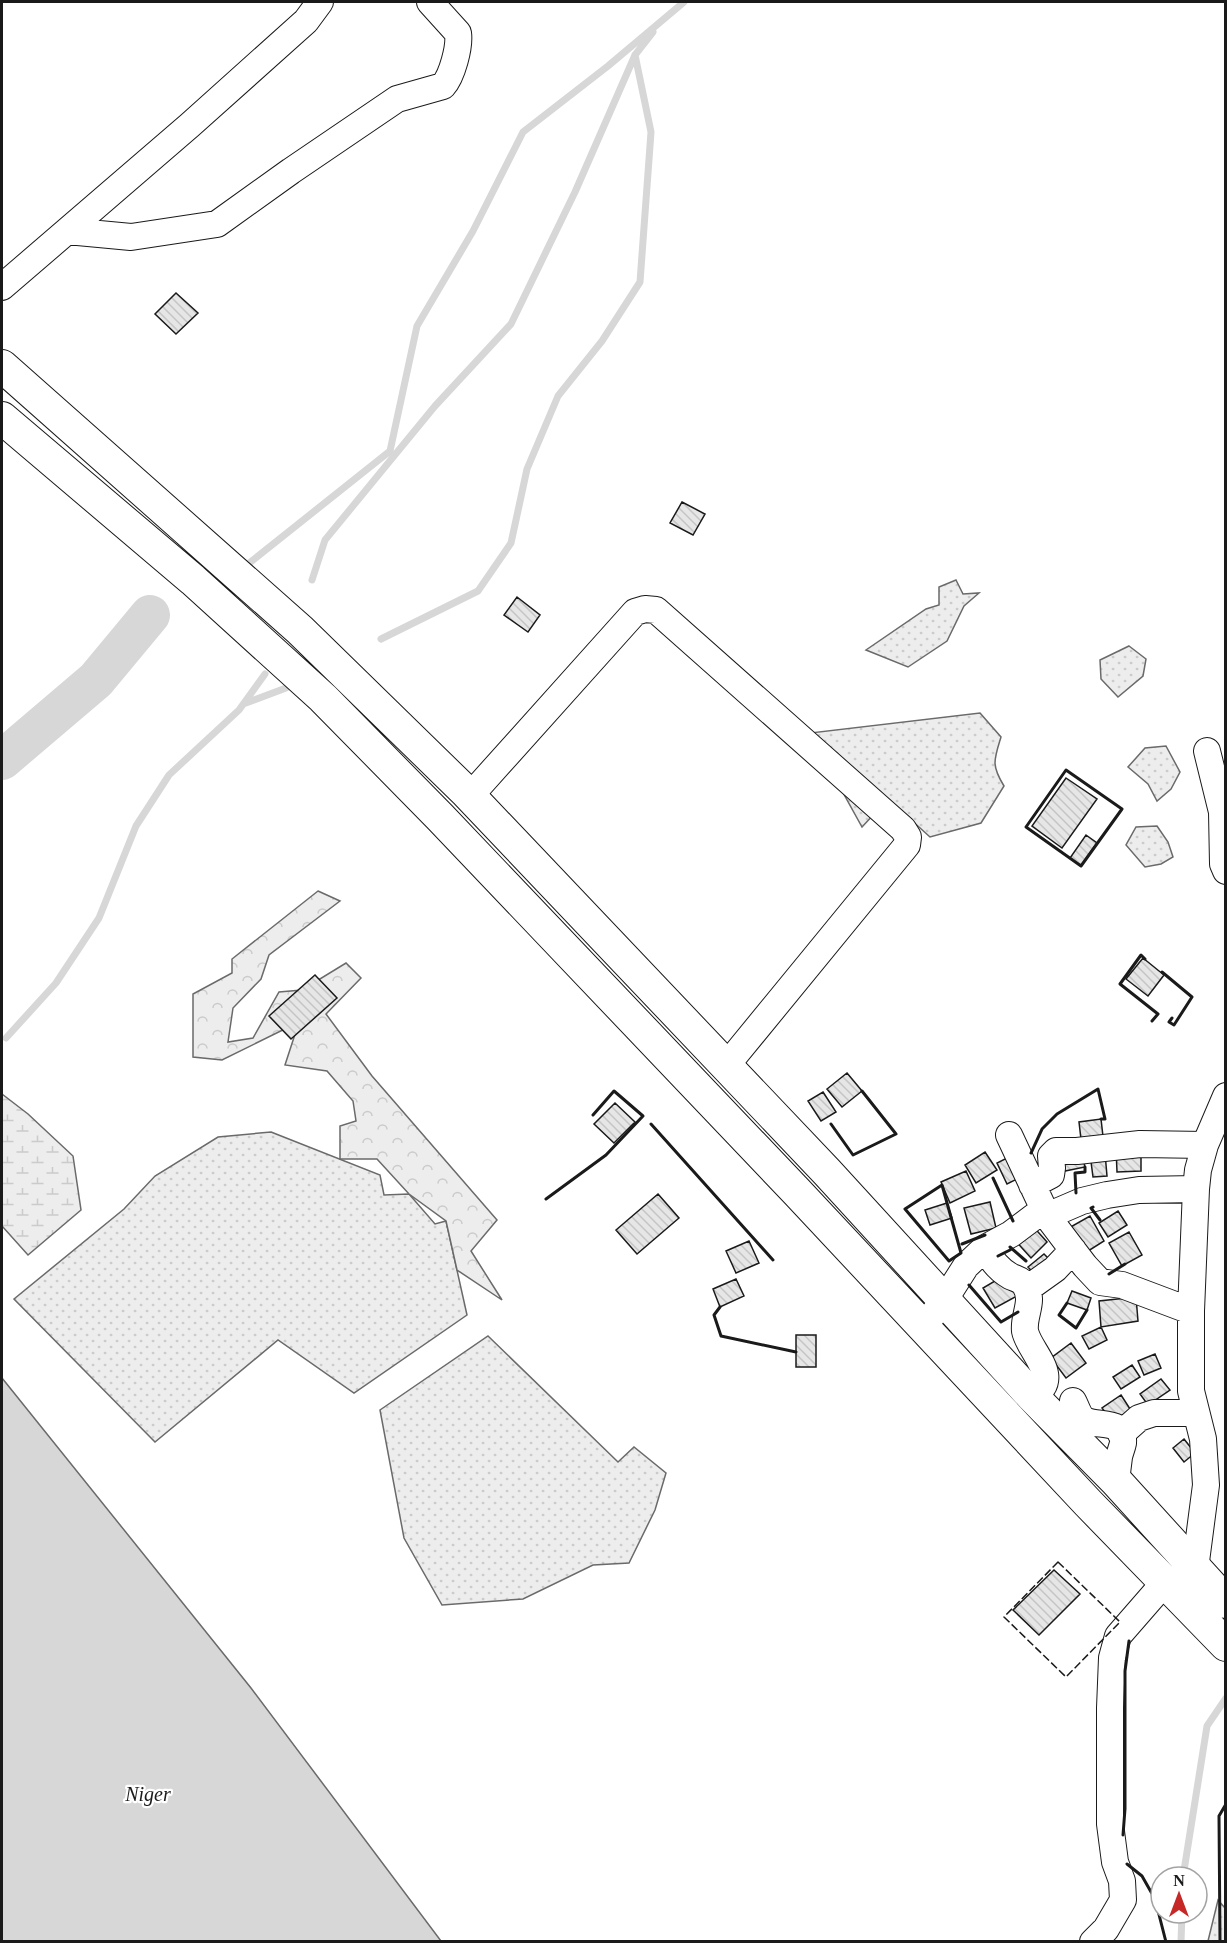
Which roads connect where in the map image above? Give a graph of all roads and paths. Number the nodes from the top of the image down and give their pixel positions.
1 (320, 2) edge
2 (430, 2) edge
3 (67, 231) junction
4 (2, 287) edge
5 (2, 366) edge
6 (2, 418) edge
7 (1208, 751) dead end
8 (467, 793) junction
9 (440, 817) junction
10 (1226, 871) edge
11 (605, 938) junction
12 (578, 962) junction
13 (726, 1066) junction
14 (1226, 1096) edge
15 (1009, 1136) dead end
16 (1205, 1145) junction
17 (1032, 1185) junction
18 (1196, 1190) junction
19 (1047, 1216) junction
20 (985, 1248) junction
21 (1073, 1250) junction
22 (1027, 1289) junction
23 (945, 1299) junction
24 (1191, 1311) junction
25 (923, 1327) junction
26 (1032, 1396) junction
27 (1073, 1401) dead end
28 (1196, 1413) junction
29 (1121, 1434) junction
30 (1116, 1481) junction
31 (1198, 1573) junction
32 (1175, 1592) junction
33 (1226, 1602) edge
34 (1226, 1645) edge
35 (1094, 1941) edge

1 - 3 street
2 - 3 street
3 - 4 street
5 - 8 main road
6 - 9 main road
7 - 10 street
8 - 9 main road
8 - 11 main road
8 - 13 street
9 - 12 main road
11 - 12 main road
11 - 13 main road
12 - 25 main road
13 - 23 main road
14 - 16 street
15 - 17 street
16 - 17 street
16 - 18 street
17 - 19 street
18 - 19 street
18 - 24 street
19 - 20 street
19 - 21 street
20 - 22 street
20 - 23 street
21 - 22 street
21 - 24 street
22 - 26 street
23 - 25 street
23 - 26 main road
24 - 28 street
25 - 32 main road
26 - 30 main road
27 - 29 street
28 - 29 street
28 - 31 street
29 - 30 street
30 - 31 main road
31 - 33 main road
32 - 34 main road
32 - 35 street

